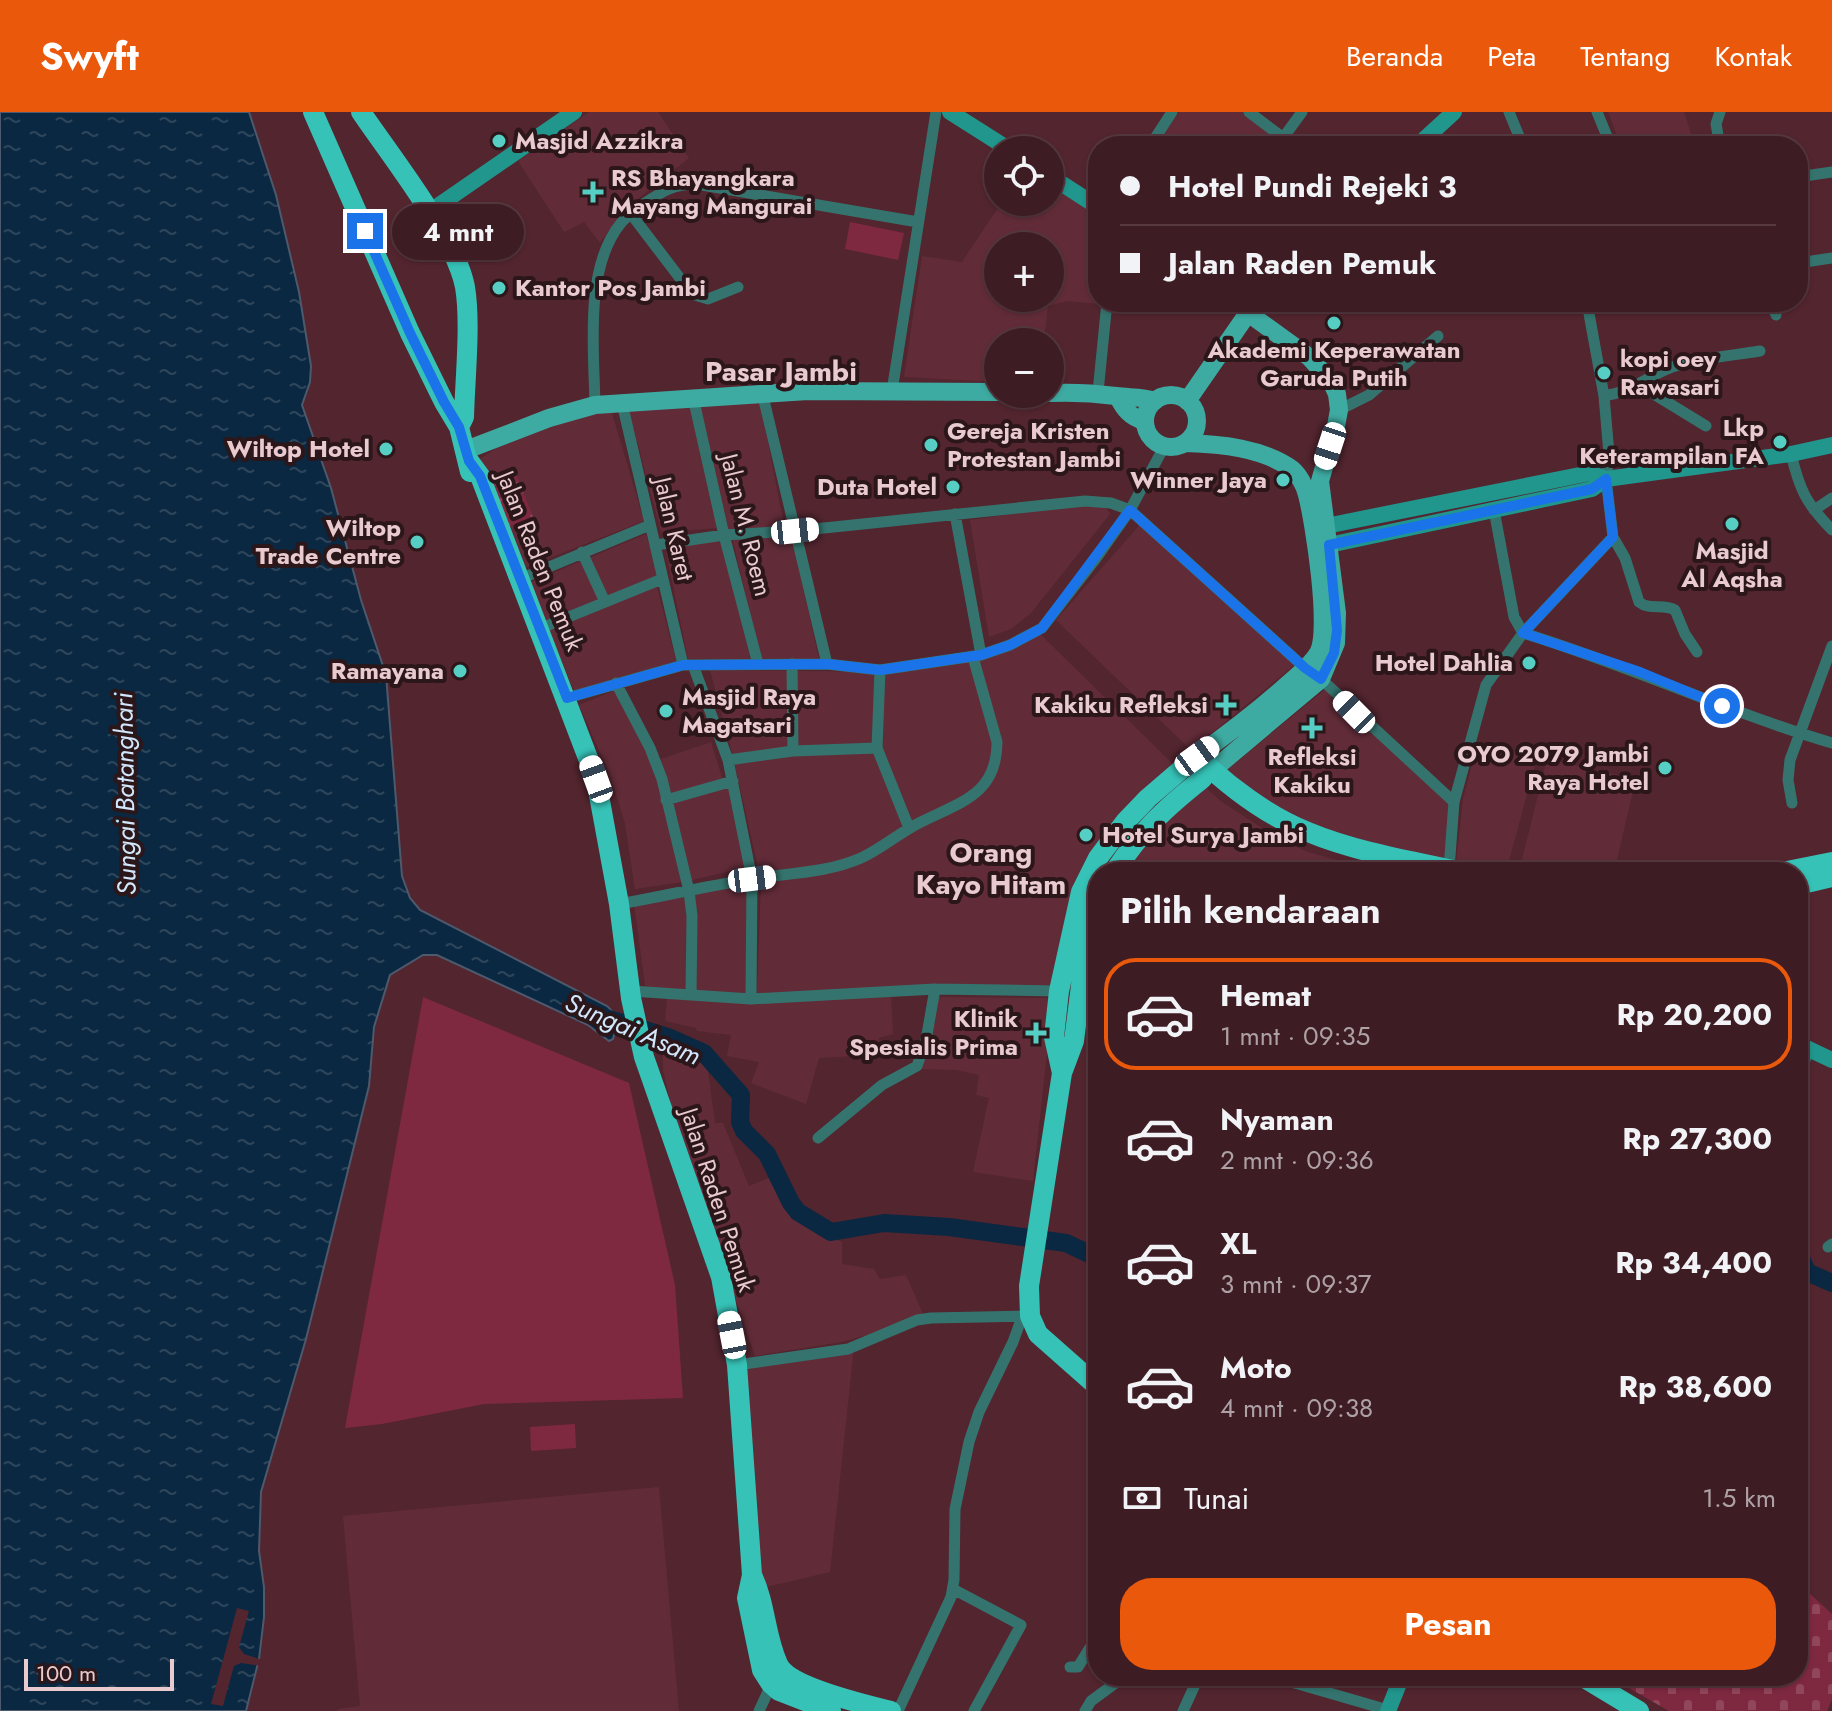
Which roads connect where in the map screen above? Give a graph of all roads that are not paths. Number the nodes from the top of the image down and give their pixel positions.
1 (313, 112) edge
2 (361, 112) edge
3 (574, 112) edge
4 (936, 112) edge
5 (950, 112) edge
6 (1172, 112) edge
7 (1249, 112) edge
8 (1302, 112) edge
9 (1454, 112) edge
10 (1509, 112) edge
11 (1597, 112) edge
12 (1720, 112) edge
13 (988, 136) edge
14 (1156, 136) edge
15 (1280, 136) edge
16 (1284, 136) edge
17 (1428, 136) edge
18 (1519, 136) edge
19 (1607, 136) edge
20 (1718, 136) edge
21 (1832, 172) edge
22 (1808, 176) edge
23 (1064, 185) edge
24 (1088, 201) edge
25 (429, 212) junction
26 (631, 214) junction
27 (918, 222) junction
28 (1832, 258) edge
29 (1808, 262) edge
30 (738, 287) dead end
31 (1106, 312) edge
32 (1250, 312) edge
33 (1257, 312) edge
34 (1589, 312) edge
35 (1775, 312) edge
36 (1776, 315) dead end
37 (1438, 336) dead end
38 (1760, 351) dead end
39 (1639, 385) junction
40 (892, 391) junction
41 (762, 392) junction
42 (984, 392) edge
43 (1098, 392) junction
44 (1064, 393) edge
45 (1604, 396) junction
46 (693, 397) junction
47 (1118, 397) junction
48 (1155, 401) junction
49 (1187, 401) junction
50 (622, 403) junction
51 (595, 405) junction
52 (1339, 410) junction
53 (1144, 421) junction
54 (1706, 426) dead end
55 (459, 427) junction
56 (1186, 443) junction
57 (1832, 445) edge
58 (1164, 447) junction
59 (1791, 454) junction
60 (468, 456) junction
61 (1606, 479) junction
62 (1311, 482) junction
63 (1832, 498) edge
64 (1460, 508) junction
65 (1130, 510) junction
66 (1494, 510) junction
67 (1814, 510) junction
68 (955, 514) junction
69 (650, 525) junction
70 (1326, 526) junction
71 (1832, 530) edge
72 (795, 531) junction
73 (724, 535) junction
74 (1613, 537) junction
75 (656, 545) junction
76 (1329, 545) junction
77 (582, 552) junction
78 (520, 579) junction
79 (662, 579) junction
80 (605, 602) junction
81 (539, 629) junction
82 (1523, 633) junction
83 (1832, 646) edge
84 (1697, 652) dead end
85 (977, 656) junction
86 (758, 664) junction
87 (792, 664) junction
88 (827, 664) junction
89 (688, 665) junction
90 (1305, 668) junction
91 (880, 670) junction
92 (1321, 679) junction
93 (616, 683) junction
94 (567, 698) junction
95 (1799, 733) junction
96 (1832, 743) edge
97 (877, 748) junction
98 (793, 751) junction
99 (728, 760) junction
100 (1199, 768) junction
101 (733, 781) junction
102 (598, 799) junction
103 (666, 800) junction
104 (1454, 802) junction
105 (1792, 803) dead end
106 (909, 828) junction
107 (1096, 862) edge
108 (1121, 862) edge
109 (1366, 862) edge
110 (1421, 862) edge
111 (1456, 862) edge
112 (1832, 862) edge
113 (1808, 867) edge
114 (1832, 877) edge
115 (1088, 878) edge
116 (752, 879) junction
117 (1808, 883) edge
118 (689, 891) junction
119 (619, 904) junction
120 (1088, 930) edge
121 (935, 989) junction
122 (1059, 991) junction
123 (631, 995) junction
124 (691, 995) junction
125 (751, 999) junction
126 (1808, 1048) edge
127 (1832, 1060) edge
128 (1062, 1073) junction
129 (818, 1138) dead end
130 (1026, 1316) junction
131 (737, 1365) junction
132 (1088, 1378) edge
133 (953, 1589) junction
134 (1088, 1651) edge
135 (1070, 1667) dead end
136 (776, 1677) junction
137 (1111, 1686) edge
138 (1194, 1686) edge
139 (1304, 1686) edge
140 (1398, 1686) edge
141 (1596, 1686) edge
142 (1634, 1710) edge
143 (759, 1711) edge
144 (831, 1711) edge
145 (891, 1711) edge
146 (898, 1711) edge
147 (974, 1711) edge
148 (1085, 1711) edge
149 (1183, 1711) edge
150 (1388, 1711) edge

1 - 55 highway
2 - 25 highway
3 - 25 main road
4 - 27 street
5 - 13 main road
6 - 14 street
7 - 15 street
8 - 16 street
9 - 17 main road
10 - 18 street
11 - 19 street
12 - 20 street
21 - 22 street
23 - 24 main road
25 - 55 highway
26 - 27 street
26 - 30 street
26 - 51 street
27 - 40 street
28 - 29 street
31 - 43 street
32 - 49 main road
33 - 52 main road
34 - 45 street
35 - 36 street
37 - 52 street
38 - 39 street
39 - 45 street
39 - 54 street
40 - 41 main road
40 - 42 main road
41 - 46 main road
41 - 72 street
43 - 44 main road
43 - 47 main road
45 - 61 street
46 - 50 main road
46 - 73 street, Jalan M. Roem
47 - 48 main road
47 - 53 main road
48 - 49 main road
48 - 53 main road
49 - 56 main road
50 - 51 main road
50 - 69 street, Jalan Karet
51 - 60 main road
52 - 62 main road
53 - 58 main road
55 - 60 highway
56 - 58 main road
56 - 62 main road
57 - 59 main road
58 - 65 street
59 - 61 main road
59 - 67 street
60 - 78 highway, Jalan Raden Pemuk
60 - 102 highway, Jalan Raden Pemuk
61 - 64 main road
61 - 66 main road
61 - 74 street
62 - 70 main road
62 - 90 main road
63 - 67 street
64 - 66 main road
64 - 70 main road
64 - 76 main road
65 - 68 street
65 - 85 street
65 - 90 street
66 - 82 street
67 - 71 street
68 - 72 street
68 - 85 street
69 - 75 street, Jalan Karet
69 - 77 street
70 - 76 main road
72 - 73 street
72 - 88 street
73 - 75 street
73 - 86 street, Jalan M. Roem
74 - 82 street
74 - 84 street
75 - 79 street, Jalan Karet
76 - 92 main road
77 - 78 street
77 - 80 street
78 - 81 highway, Jalan Raden Pemuk
79 - 80 street
79 - 89 street, Jalan Karet
80 - 81 street
81 - 94 highway, Jalan Raden Pemuk
82 - 95 street
82 - 104 street
83 - 95 street
85 - 91 street
85 - 106 street
86 - 87 street
86 - 89 street
87 - 88 street
87 - 98 street
88 - 91 street
89 - 93 street
89 - 99 street, Jalan Karet
90 - 92 street
90 - 100 main road
91 - 97 street
92 - 100 main road
92 - 104 street
93 - 94 street
93 - 103 street
94 - 102 highway, Jalan Raden Pemuk
95 - 96 street
95 - 105 street
97 - 98 street
97 - 106 street
98 - 99 street
99 - 101 street, Jalan Karet
100 - 107 highway
100 - 108 highway
100 - 109 highway
100 - 110 highway
101 - 103 street
101 - 116 street, Jalan Karet
102 - 119 highway, Jalan Raden Pemuk
103 - 118 street
104 - 111 street
106 - 116 street
112 - 113 highway
114 - 117 highway
115 - 122 highway
116 - 118 street
116 - 125 street, Jalan Karet
118 - 119 street
118 - 124 street
119 - 123 highway, Jalan Raden Pemuk
120 - 128 highway
121 - 122 street
121 - 125 street
121 - 129 street
122 - 128 highway
123 - 124 street
123 - 131 highway, Jalan Raden Pemuk
124 - 125 street
126 - 127 main road
128 - 130 highway
130 - 131 street
130 - 132 highway
130 - 133 street
131 - 136 highway, Jalan Raden Pemuk
133 - 146 street
133 - 147 street
134 - 135 street
136 - 143 street
136 - 144 highway
136 - 145 highway
137 - 148 street
138 - 149 street
139 - 150 street
140 - 150 main road
141 - 142 highway

